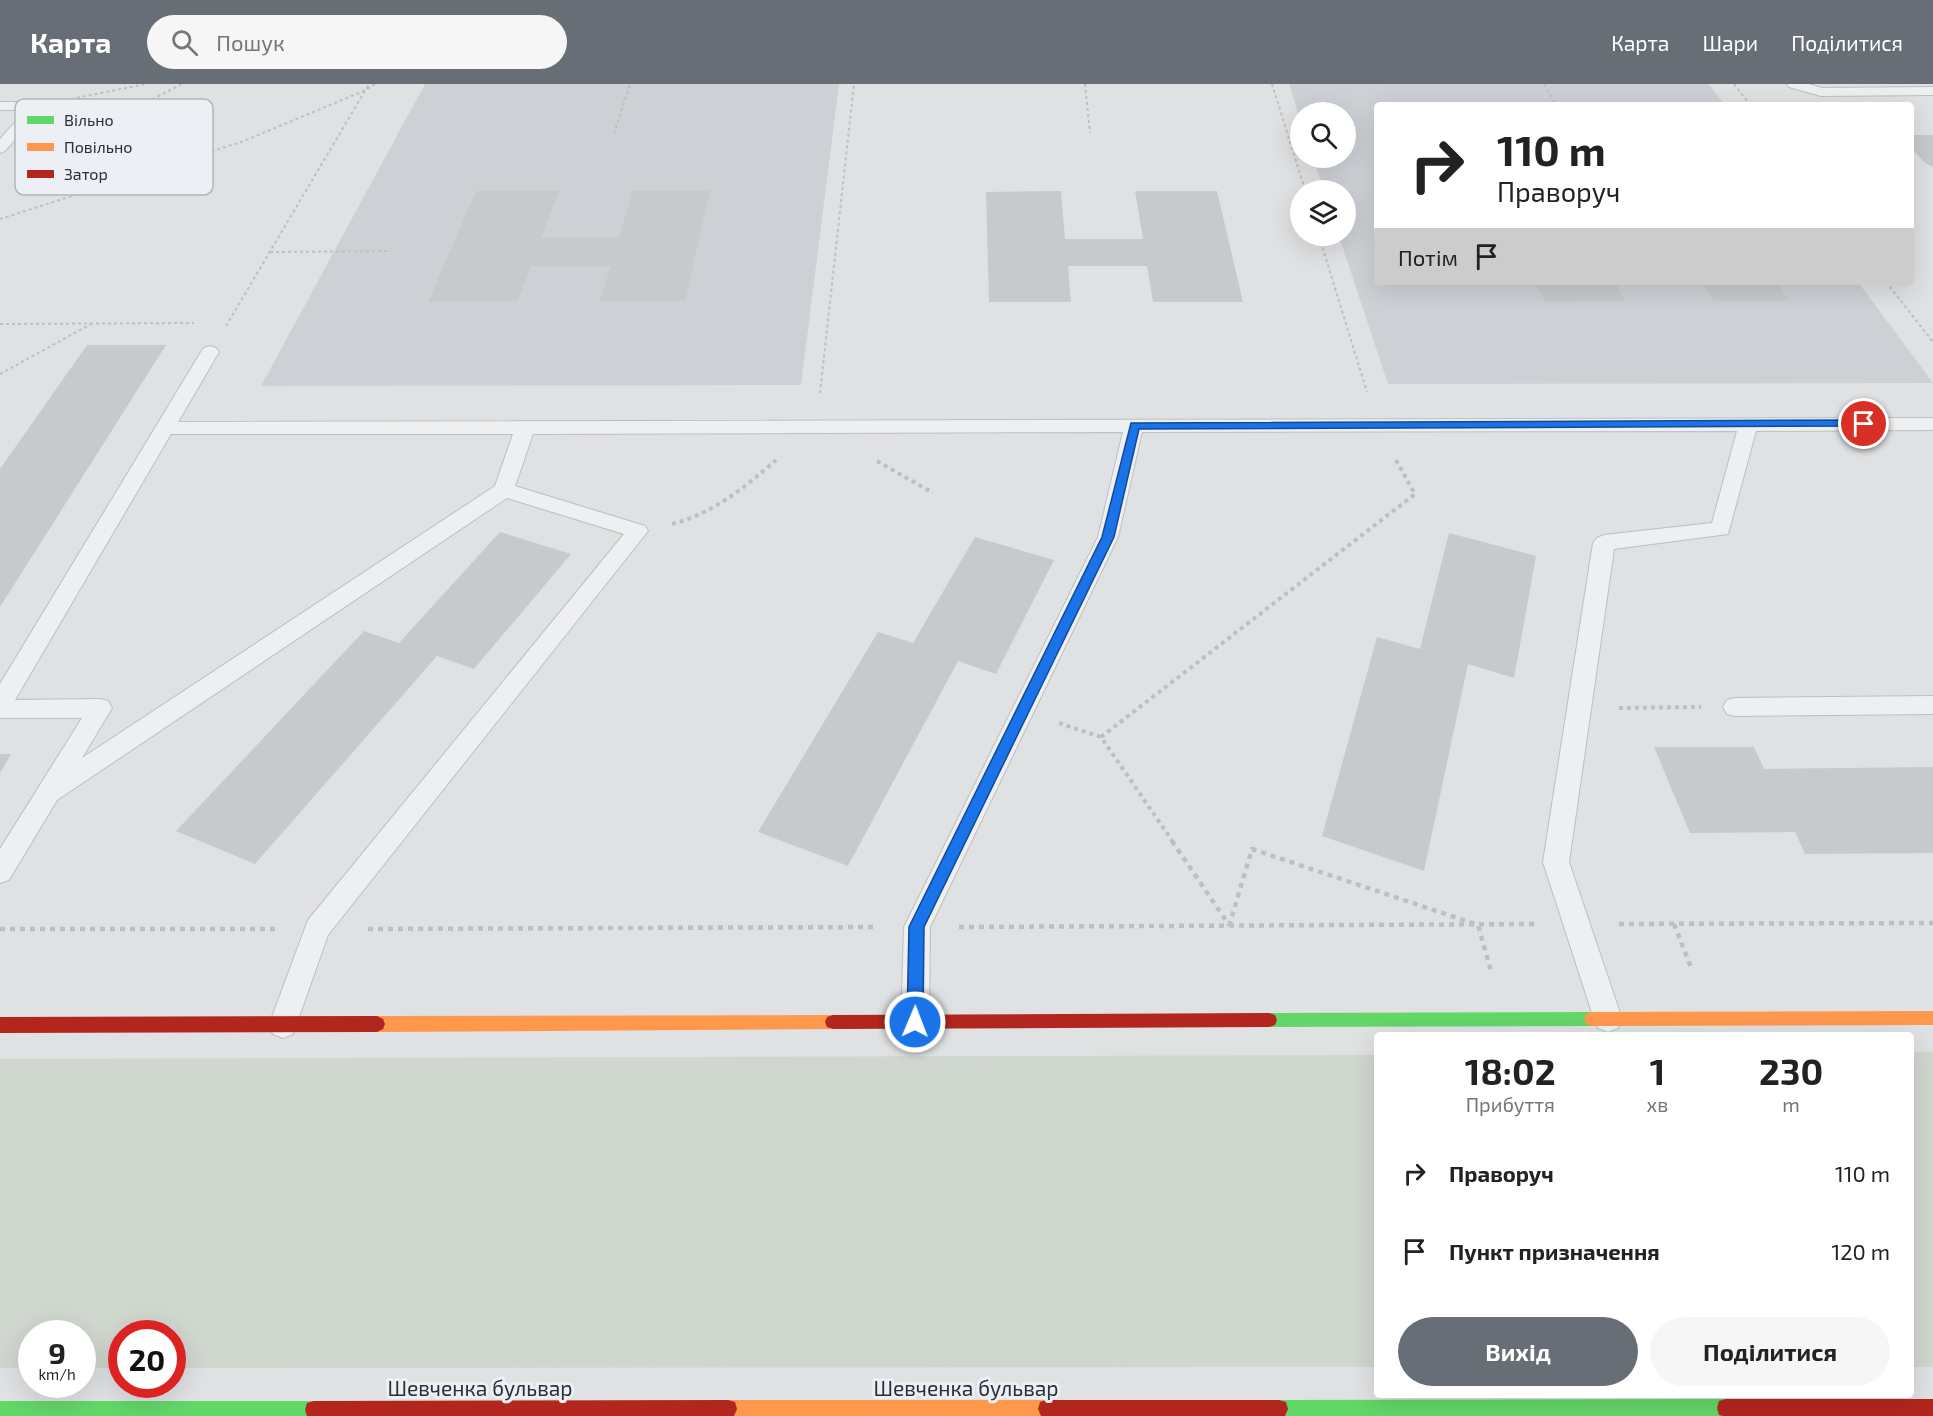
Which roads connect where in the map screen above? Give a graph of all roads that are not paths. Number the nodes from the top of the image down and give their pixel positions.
1 (1794, 84) edge
2 (1818, 88) edge
3 (1933, 92) edge
4 (15, 131) edge
5 (0, 148) edge
6 (210, 352) road end
7 (1748, 424) junction
8 (1933, 424) edge
9 (1134, 426) junction
10 (525, 427) junction
11 (165, 428) junction
12 (504, 490) junction
13 (1933, 705) edge
14 (0, 707) edge
15 (1735, 707) road end
16 (50, 792) junction
17 (0, 872) edge
18 (1933, 1018) edge
19 (1608, 1019) junction
20 (915, 1022) junction
21 (283, 1024) junction
22 (0, 1025) edge
23 (1933, 1408) edge
24 (0, 1410) edge
25 (1741, 1413) edge

1 - 2 lane
2 - 3 lane
4 - 5 lane
6 - 11 lane
7 - 8 lane
7 - 9 lane
7 - 19 lane
9 - 10 lane
9 - 20 lane
10 - 11 lane
10 - 12 lane
11 - 14 lane
12 - 16 lane
12 - 21 lane
13 - 15 lane
14 - 16 lane
16 - 17 lane
18 - 19 street
19 - 20 street
20 - 21 street
21 - 22 street
23 - 25 street, Шевченка бульвар
24 - 25 street, Шевченка бульвар

